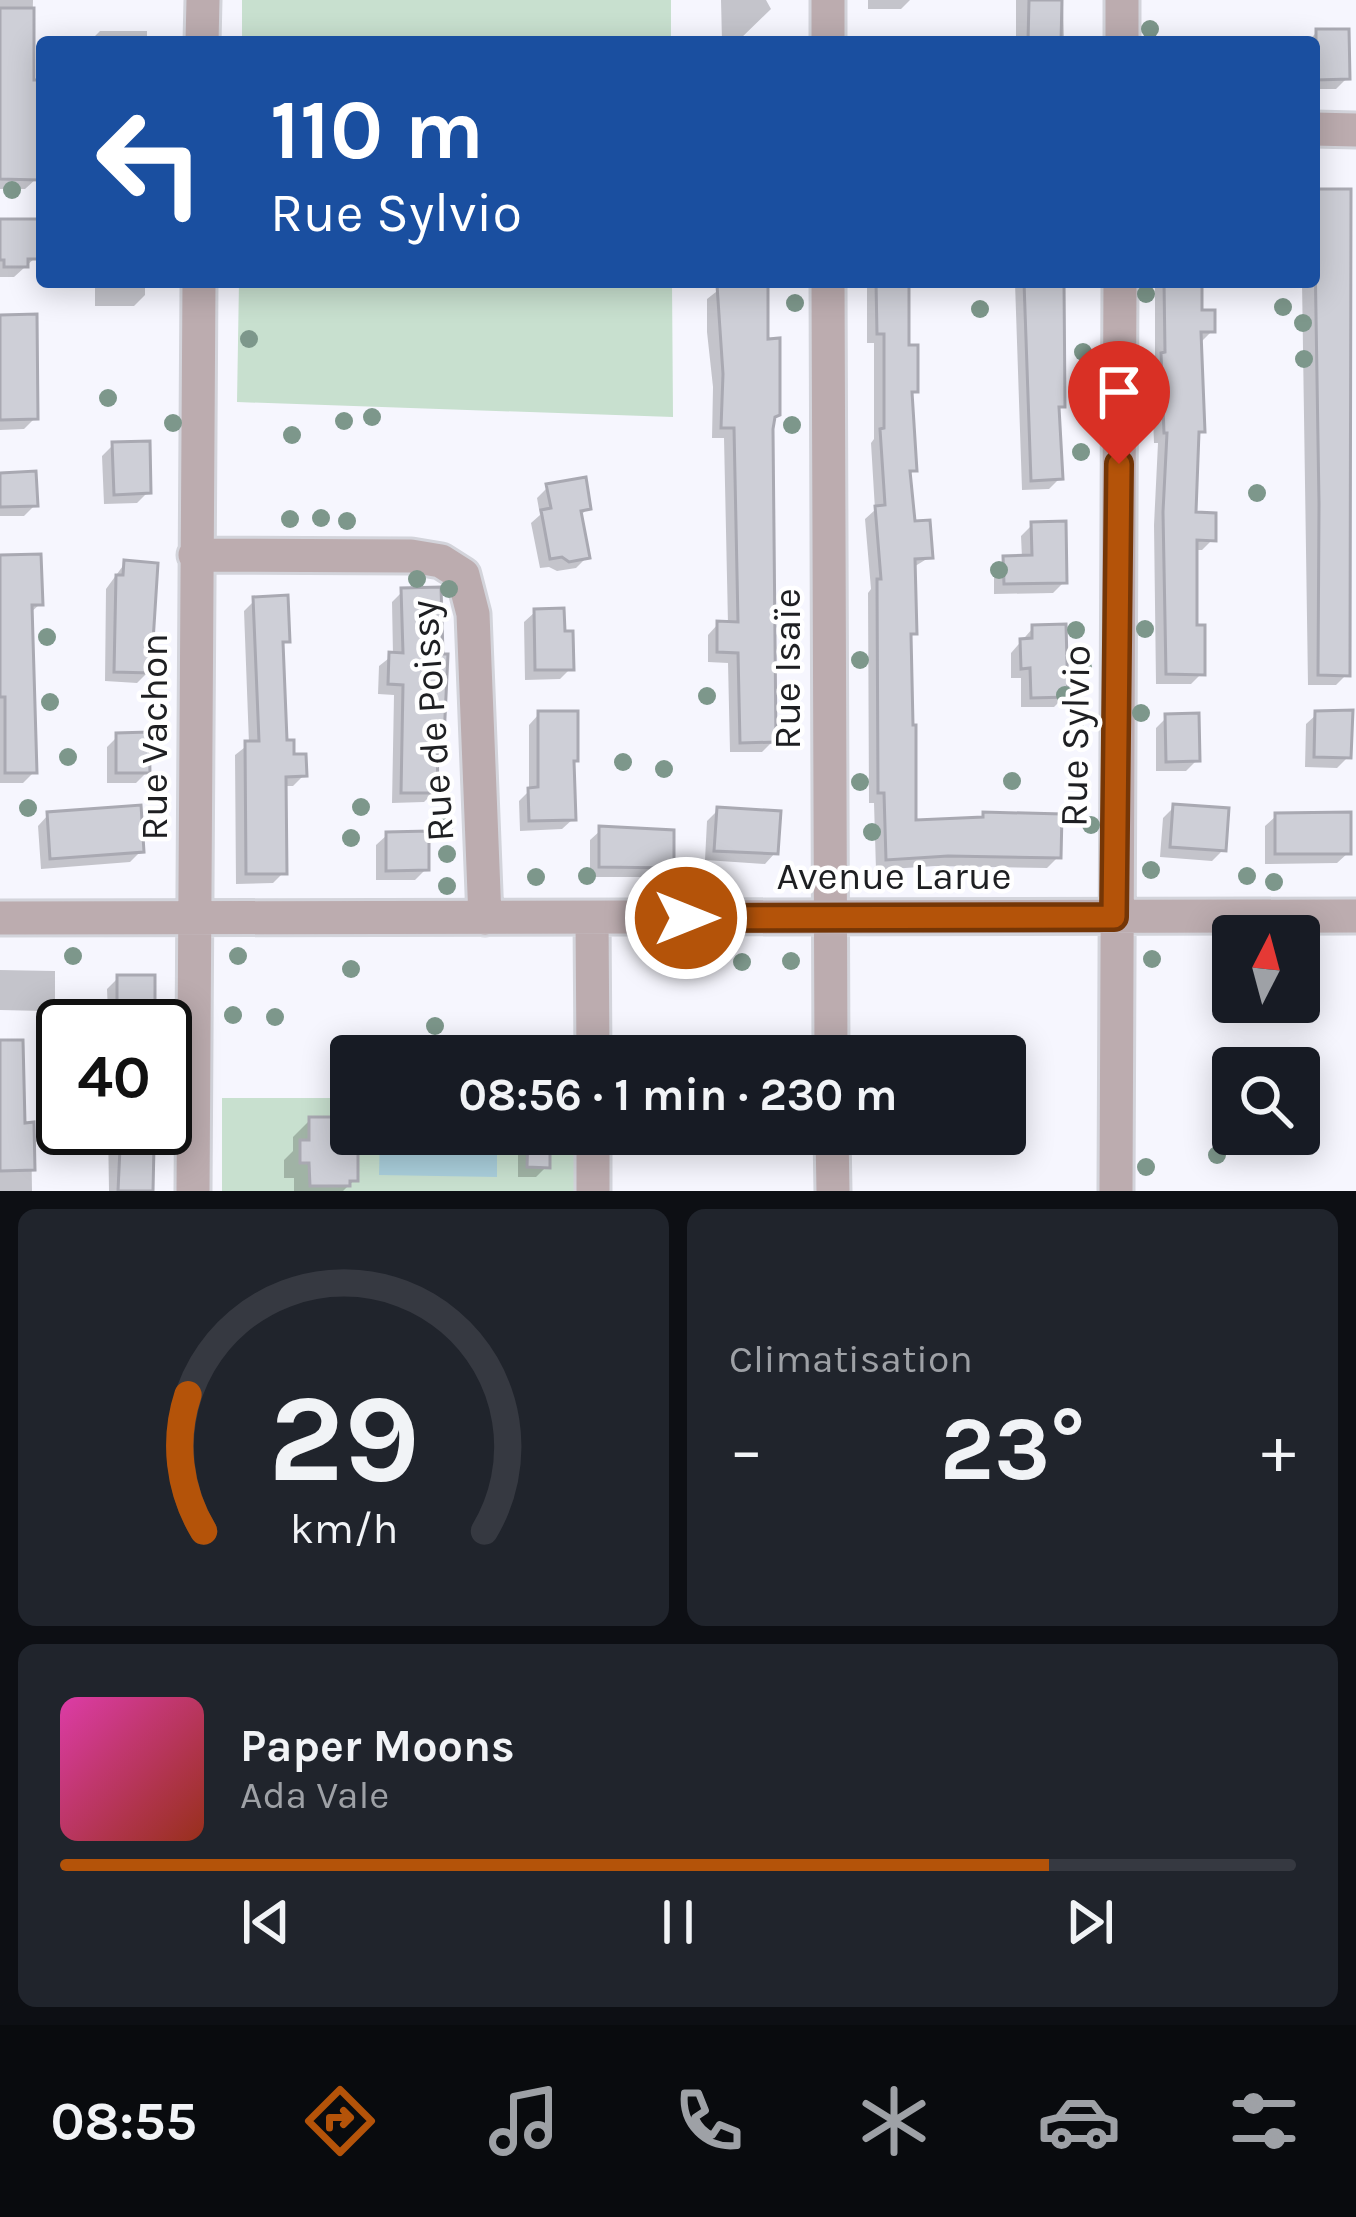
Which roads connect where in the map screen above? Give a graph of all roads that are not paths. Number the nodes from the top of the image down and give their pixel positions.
1 (203, 0) edge
2 (828, 0) edge
3 (1121, 0) edge
4 (202, 36) edge
5 (828, 36) edge
6 (1122, 36) edge
7 (1320, 129) edge
8 (1356, 130) edge
9 (199, 288) edge
10 (828, 288) edge
11 (1120, 288) edge
12 (195, 555) junction
13 (1356, 916) edge
14 (0, 917) edge
15 (827, 917) junction
16 (1114, 917) junction
17 (485, 918) junction
18 (592, 918) junction
19 (195, 920) junction
20 (592, 1035) edge
21 (830, 1035) edge
22 (593, 1155) edge
23 (832, 1155) edge
24 (193, 1191) edge
25 (593, 1191) edge
26 (833, 1191) edge
27 (1116, 1191) edge

1 - 4 street
2 - 5 street
3 - 6 street
7 - 8 street
9 - 12 street, Rue Vachon
10 - 15 street, Rue Isaïe
11 - 16 street, Rue Sylvio
12 - 17 street, Rue de Poissy
12 - 19 street, Rue Vachon
13 - 16 street, Avenue Larue
14 - 19 street, Avenue Larue
15 - 16 street, Avenue Larue
15 - 18 street, Avenue Larue
15 - 21 street, Rue Isaïe
16 - 27 street, Rue Sylvio
17 - 18 street, Avenue Larue
17 - 19 street, Avenue Larue
18 - 20 street
19 - 24 street, Rue Vachon
22 - 25 street
23 - 26 street

